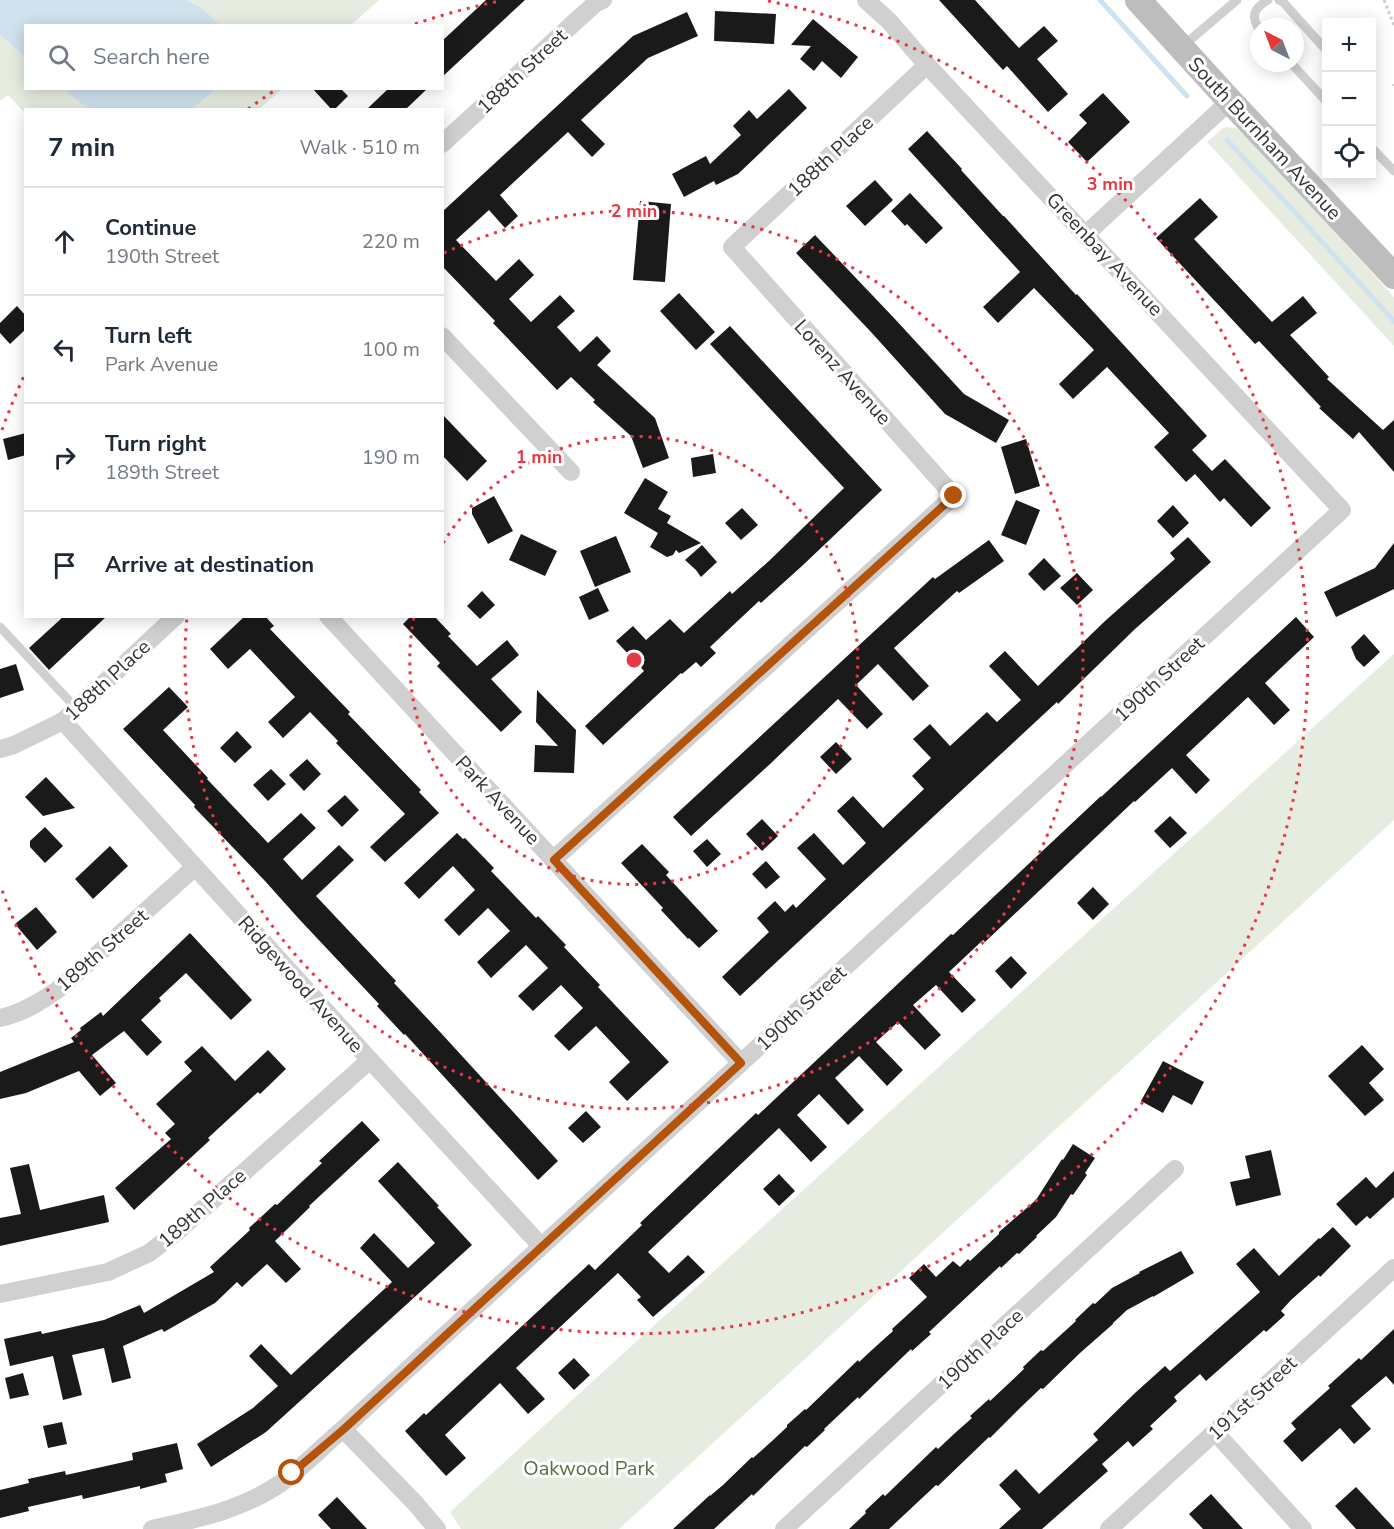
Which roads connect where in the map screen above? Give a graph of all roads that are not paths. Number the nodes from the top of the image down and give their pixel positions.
1 (603, 0) edge
2 (866, 0) edge
3 (1138, 0) edge
4 (1237, 0) edge
5 (1268, 0) edge
6 (1279, 0) edge
7 (1254, 18) edge
8 (1322, 46) edge
9 (1181, 47) junction
10 (927, 65) junction
11 (1299, 72) edge
12 (1322, 97) edge
13 (1230, 101) junction
14 (444, 142) edge
15 (1376, 153) edge
16 (1394, 171) edge
17 (1086, 234) junction
18 (732, 248) joint
19 (1394, 276) edge
20 (444, 338) edge
21 (571, 472) dead end
22 (1342, 510) joint
23 (174, 618) edge
24 (330, 618) edge
25 (0, 627) edge
26 (70, 715) junction
27 (0, 749) edge
28 (554, 860) junction
29 (195, 867) junction
30 (0, 1018) edge
31 (370, 1060) junction
32 (741, 1063) junction
33 (1175, 1169) dead end
34 (541, 1246) junction
35 (1394, 1268) edge
36 (0, 1294) edge
37 (344, 1429) junction
38 (1215, 1432) junction
39 (152, 1529) edge
40 (436, 1529) edge
41 (784, 1529) edge
42 (1109, 1529) edge
43 (1303, 1529) edge

1 - 14 street, 188th Street
2 - 10 street, Greenbay Avenue
3 - 9 main road, South Burnham Avenue
4 - 9 lane
5 - 7 lane
6 - 8 lane
9 - 13 main road, South Burnham Avenue
10 - 17 street, Greenbay Avenue
10 - 18 street, 188th Place
11 - 12 lane
13 - 17 street
13 - 19 main road, South Burnham Avenue
15 - 16 lane
17 - 22 street, Greenbay Avenue
18 - 28 street, Lorenz Avenue
20 - 21 street
22 - 32 street, 190th Street
23 - 26 street, 188th Place
24 - 28 street, Park Avenue
25 - 26 lane
26 - 27 street, 188th Place
26 - 29 street, Ridgewood Avenue
28 - 32 street, Park Avenue
29 - 30 street, 189th Street
29 - 31 street, Ridgewood Avenue
31 - 34 street, Ridgewood Avenue
31 - 36 street, 189th Place
32 - 34 street, 190th Street
33 - 41 street, 190th Place
34 - 37 street, 190th Street
35 - 38 street, 191st Street
37 - 39 street, 190th Street
37 - 40 street
38 - 42 street, 191st Street
38 - 43 street

